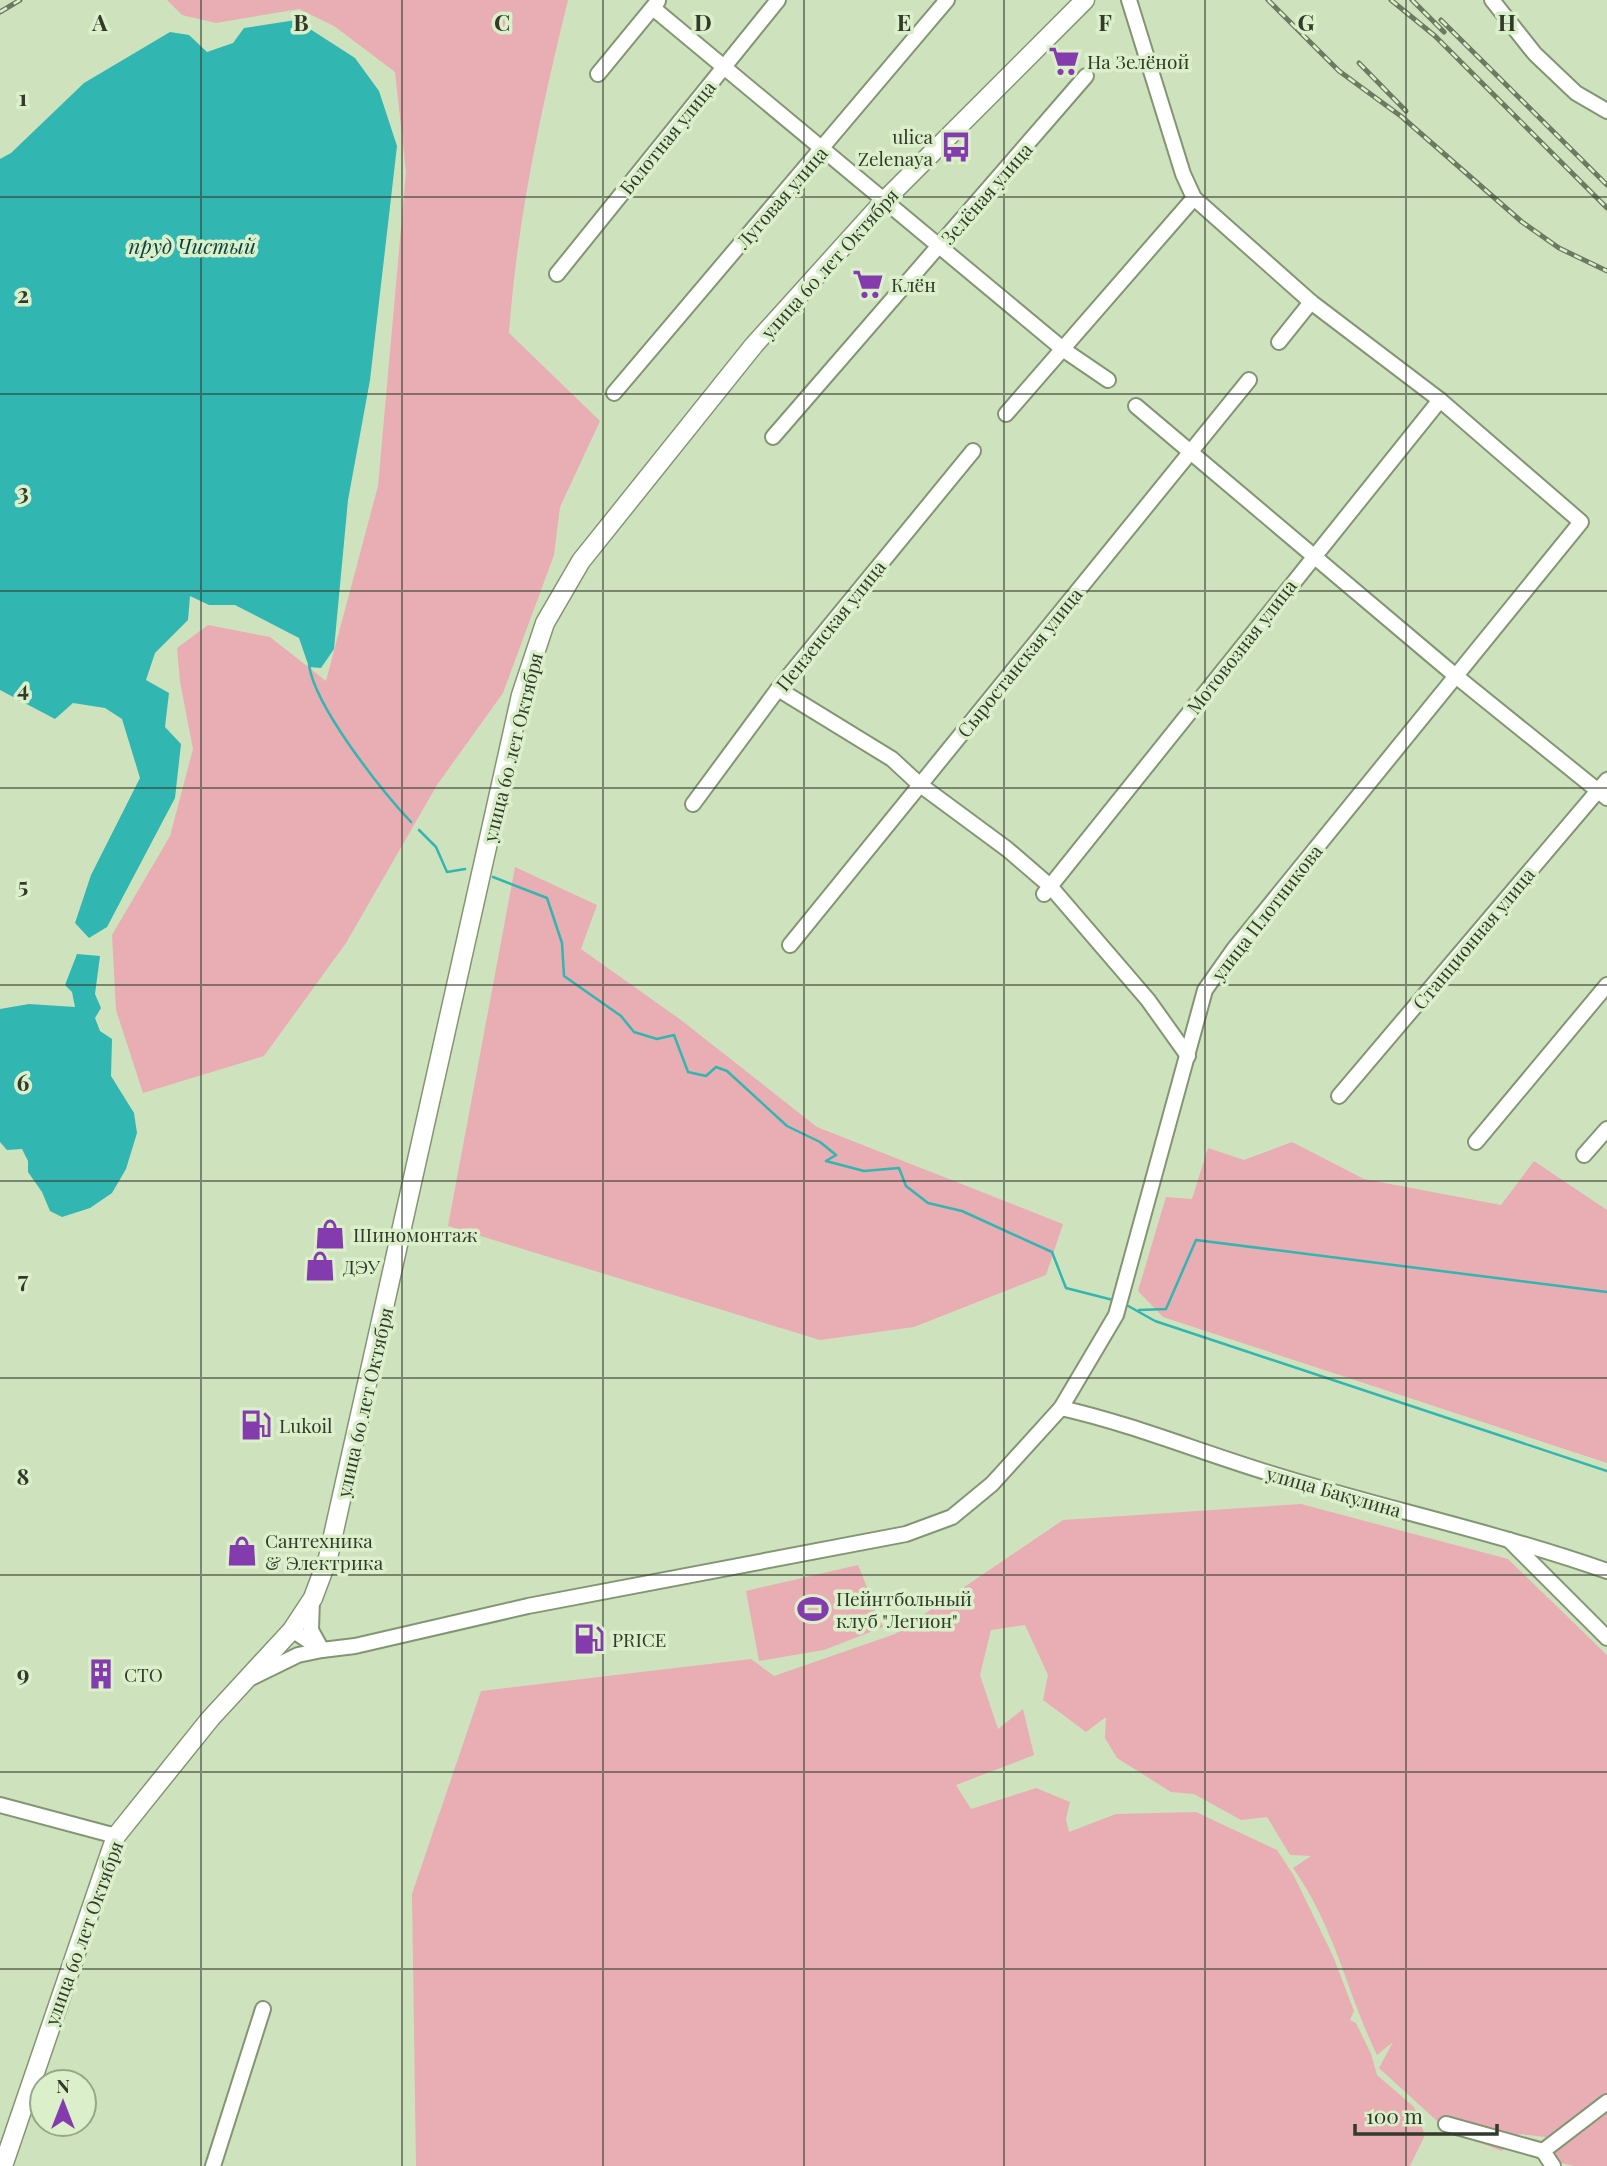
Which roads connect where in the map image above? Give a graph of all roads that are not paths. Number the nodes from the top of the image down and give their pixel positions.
1 (778, 0) edge
2 (947, 0) edge
3 (1085, 0) edge
4 (1129, 0) edge
5 (1492, 0) edge
6 (656, 4) edge
7 (724, 66) junction
8 (598, 74) dead end
9 (1086, 76) dead end
10 (1607, 111) edge
11 (823, 149) junction
12 (1194, 198) junction
13 (884, 201) junction
14 (940, 247) junction
15 (557, 274) dead end
16 (1311, 302) junction
17 (1279, 342) dead end
18 (1064, 349) junction
19 (1108, 380) dead end
20 (1248, 380) dead end
21 (614, 393) dead end
22 (1440, 400) junction
23 (1136, 406) dead end
24 (1006, 414) dead end
25 (774, 437) dead end
26 (973, 451) dead end
27 (1192, 451) junction
28 (1313, 554) junction
29 (1457, 677) junction
30 (778, 689) junction
31 (919, 784) junction
32 (1604, 790) edge
33 (693, 804) dead end
34 (1047, 890) junction
35 (790, 945) dead end
36 (1607, 985) edge
37 (1188, 1056) junction
38 (1339, 1096) dead end
39 (1607, 1129) edge
40 (1476, 1142) dead end
41 (1584, 1155) dead end
42 (1061, 1408) junction
43 (1508, 1539) junction
44 (1607, 1571) edge
45 (313, 1598) junction
46 (292, 1630) junction
47 (1607, 1638) edge
48 (322, 1650) junction
49 (244, 1681) junction
50 (0, 1805) edge
51 (116, 1836) junction
52 (263, 2009) dead end
53 (1607, 2102) edge
54 (1446, 2124) dead end
55 (1543, 2151) junction
56 (3, 2166) edge
57 (213, 2166) edge
58 (1553, 2166) edge

1 - 7 street, Болотная улица
2 - 11 street, Луговая улица
3 - 13 main road, улица 60 лет Октября
4 - 12 street
5 - 10 street
6 - 7 street
6 - 8 street
7 - 11 street
7 - 15 street, Болотная улица
9 - 14 street, Зелёная улица
11 - 13 street
11 - 21 street, Луговая улица
12 - 16 street
12 - 18 street
13 - 14 street
13 - 45 main road, улица 60 лет Октября
14 - 18 street
14 - 25 street, Зелёная улица
16 - 17 street
16 - 22 street
18 - 19 street
18 - 24 street
20 - 27 street, Сыростанская улица
22 - 28 street, Мотовозная улица
22 - 29 street, улица Плотникова
23 - 27 street
26 - 30 street, Пензенская улица
27 - 28 street
27 - 31 street, Сыростанская улица
28 - 29 street
28 - 34 street, Мотовозная улица
29 - 32 street
29 - 37 street, улица Плотникова
30 - 31 street
30 - 33 street, Пензенская улица
31 - 34 street
31 - 35 street, Сыростанская улица
32 - 38 street, Станционная улица
34 - 37 street
36 - 40 street
37 - 42 street, улица Плотникова
39 - 41 street
42 - 43 street, улица Бакулина
42 - 48 street
43 - 44 street, улица Бакулина
43 - 47 street
45 - 46 main road, улица 60 лет Октября
45 - 48 street
46 - 48 street
46 - 49 main road, улица 60 лет Октября
48 - 49 street
49 - 51 main road, улица 60 лет Октября
50 - 51 street
51 - 56 main road, улица 60 лет Октября
52 - 57 street
53 - 55 street
54 - 55 street
55 - 58 street

